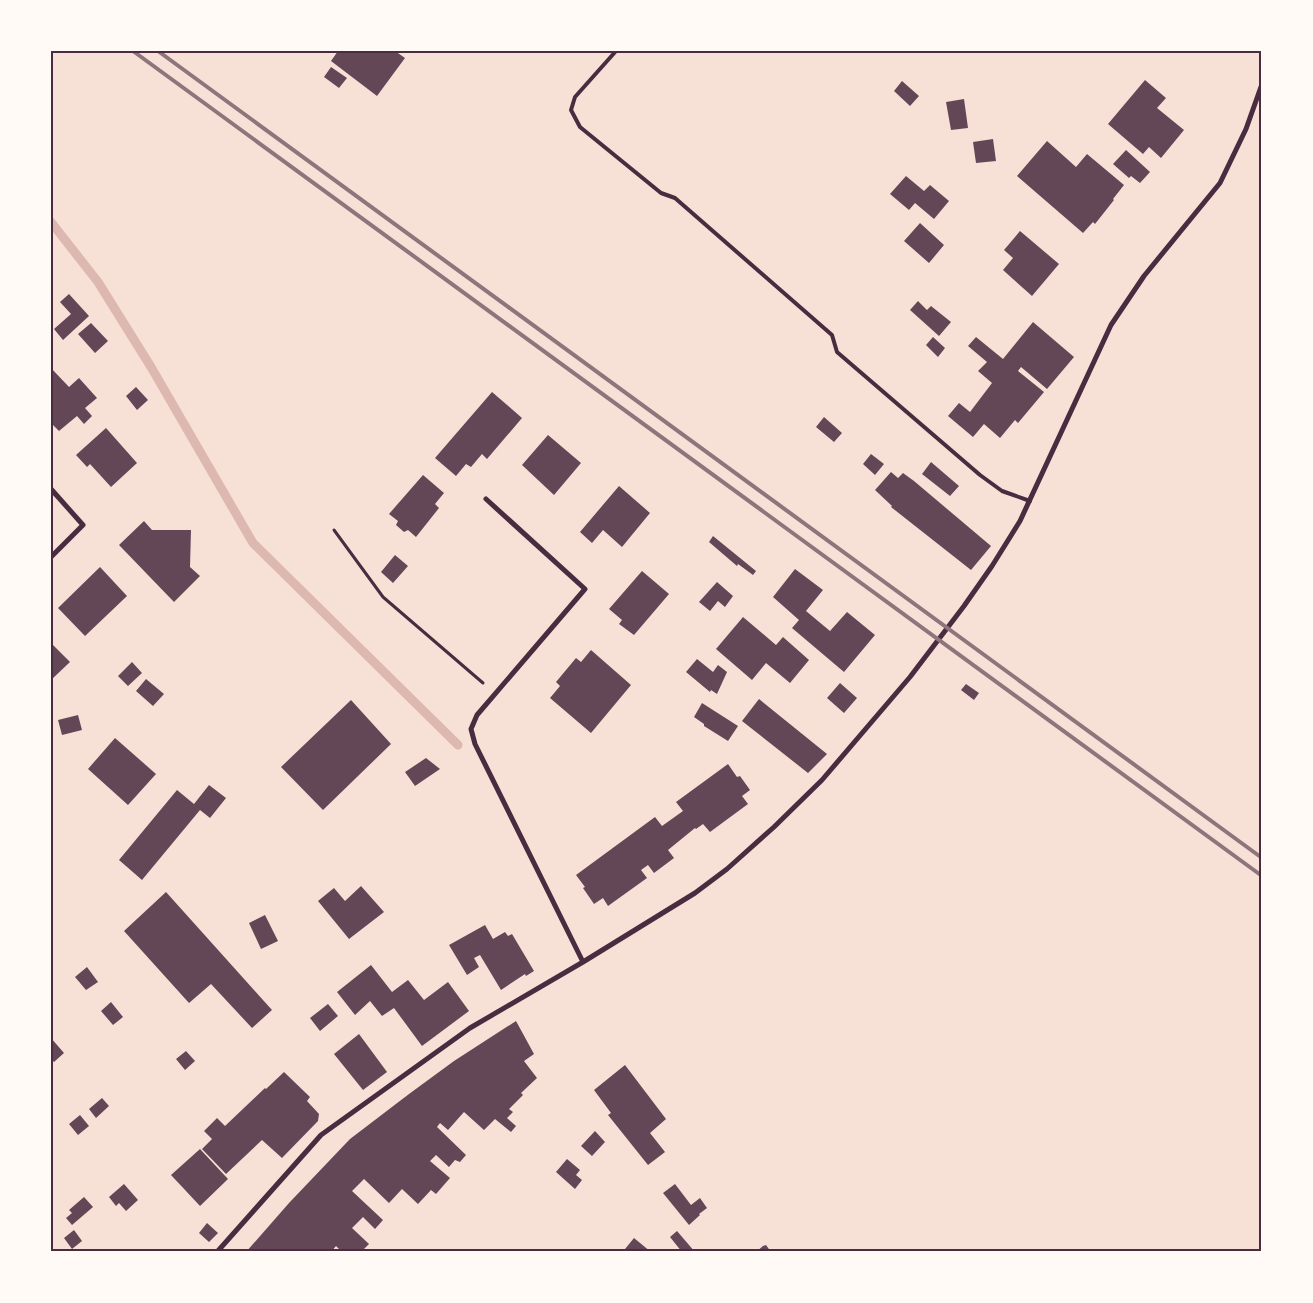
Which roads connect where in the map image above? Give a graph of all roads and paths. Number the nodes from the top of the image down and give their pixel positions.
1 (616, 51) edge
2 (1262, 84) edge
3 (51, 488) edge
4 (486, 499) dead end
5 (1030, 501) junction
6 (334, 530) dead end
7 (51, 557) edge
8 (495, 693) junction
9 (583, 962) junction
10 (217, 1252) edge

1 - 5 lane
2 - 5 street
3 - 7 street
4 - 8 street
5 - 9 street
6 - 8 path
8 - 9 street
9 - 10 street

